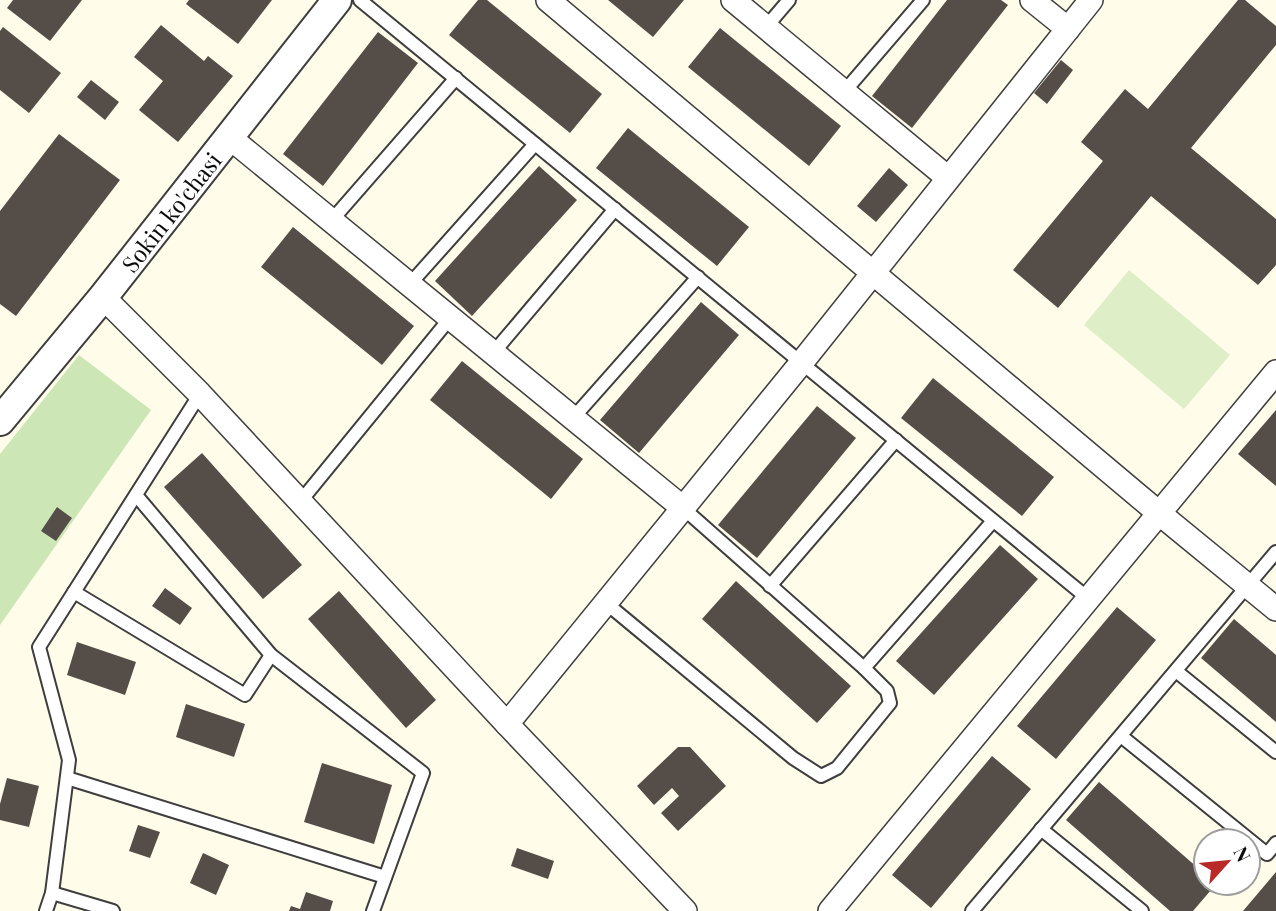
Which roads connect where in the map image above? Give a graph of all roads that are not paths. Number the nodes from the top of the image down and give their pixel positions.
1 (337, 0) edge
2 (360, 0) edge
3 (548, 0) edge
4 (733, 0) edge
5 (789, 0) edge
6 (923, 0) edge
7 (1032, 0) edge
8 (1091, 0) edge
9 (766, 27) junction
10 (1068, 29) junction
11 (456, 78) junction
12 (844, 92) junction
13 (229, 137) junction
14 (535, 144) junction
15 (948, 178) junction
16 (615, 209) junction
17 (332, 220) junction
18 (872, 273) junction
19 (698, 277) junction
20 (410, 284) junction
21 (103, 297) junction
22 (451, 317) junction
23 (494, 352) junction
24 (802, 362) junction
25 (1276, 372) edge
26 (200, 394) junction
27 (574, 417) junction
28 (0, 421) edge
29 (896, 440) junction
30 (136, 495) junction
31 (300, 502) junction
32 (682, 508) junction
33 (1160, 514) junction
34 (993, 520) junction
35 (1276, 552) edge
36 (771, 586) junction
37 (1249, 586) junction
38 (74, 592) junction
39 (1090, 600) junction
40 (606, 603) junction
41 (1276, 608) edge
42 (271, 655) junction
43 (864, 668) junction
44 (1176, 671) junction
45 (507, 724) junction
46 (1121, 736) junction
47 (1276, 752) edge
48 (66, 778) junction
49 (1041, 829) junction
50 (1276, 843) edge
51 (385, 877) junction
52 (52, 892) junction
53 (679, 909) edge
54 (46, 911) edge
55 (113, 911) edge
56 (373, 911) edge
57 (830, 911) edge
58 (972, 911) edge
59 (1142, 911) edge

1 - 13 street, Sokin ko'chasi
2 - 11 lane
3 - 18 street
4 - 9 street
5 - 9 lane
6 - 12 lane
7 - 10 street
8 - 10 street
9 - 12 street
10 - 15 street
11 - 14 lane
11 - 17 lane
12 - 15 street
13 - 17 street
13 - 21 street, Sokin ko'chasi
14 - 16 lane
14 - 20 lane
15 - 18 street
16 - 19 lane
16 - 23 lane
17 - 20 street
18 - 24 street
18 - 33 street
19 - 24 lane
19 - 27 lane
20 - 22 street
21 - 26 street
21 - 28 street, Sokin ko'chasi
22 - 23 street
22 - 31 lane
23 - 27 street
24 - 29 lane
24 - 32 street
25 - 33 street
26 - 30 lane
26 - 31 street
27 - 32 street
29 - 34 lane
29 - 36 lane
30 - 38 lane
30 - 42 lane
31 - 45 street
32 - 36 lane
32 - 40 street
33 - 37 street
33 - 39 street
34 - 39 lane
34 - 43 lane
35 - 37 lane
36 - 43 lane
37 - 41 street
37 - 44 lane
38 - 42 lane
38 - 48 lane
39 - 57 street
40 - 43 lane
40 - 45 street
42 - 51 lane
44 - 46 lane
44 - 47 lane
45 - 53 street
46 - 49 lane
46 - 50 lane
48 - 51 lane
48 - 52 lane
49 - 58 lane
49 - 59 lane
51 - 56 lane
52 - 54 lane
52 - 55 lane

